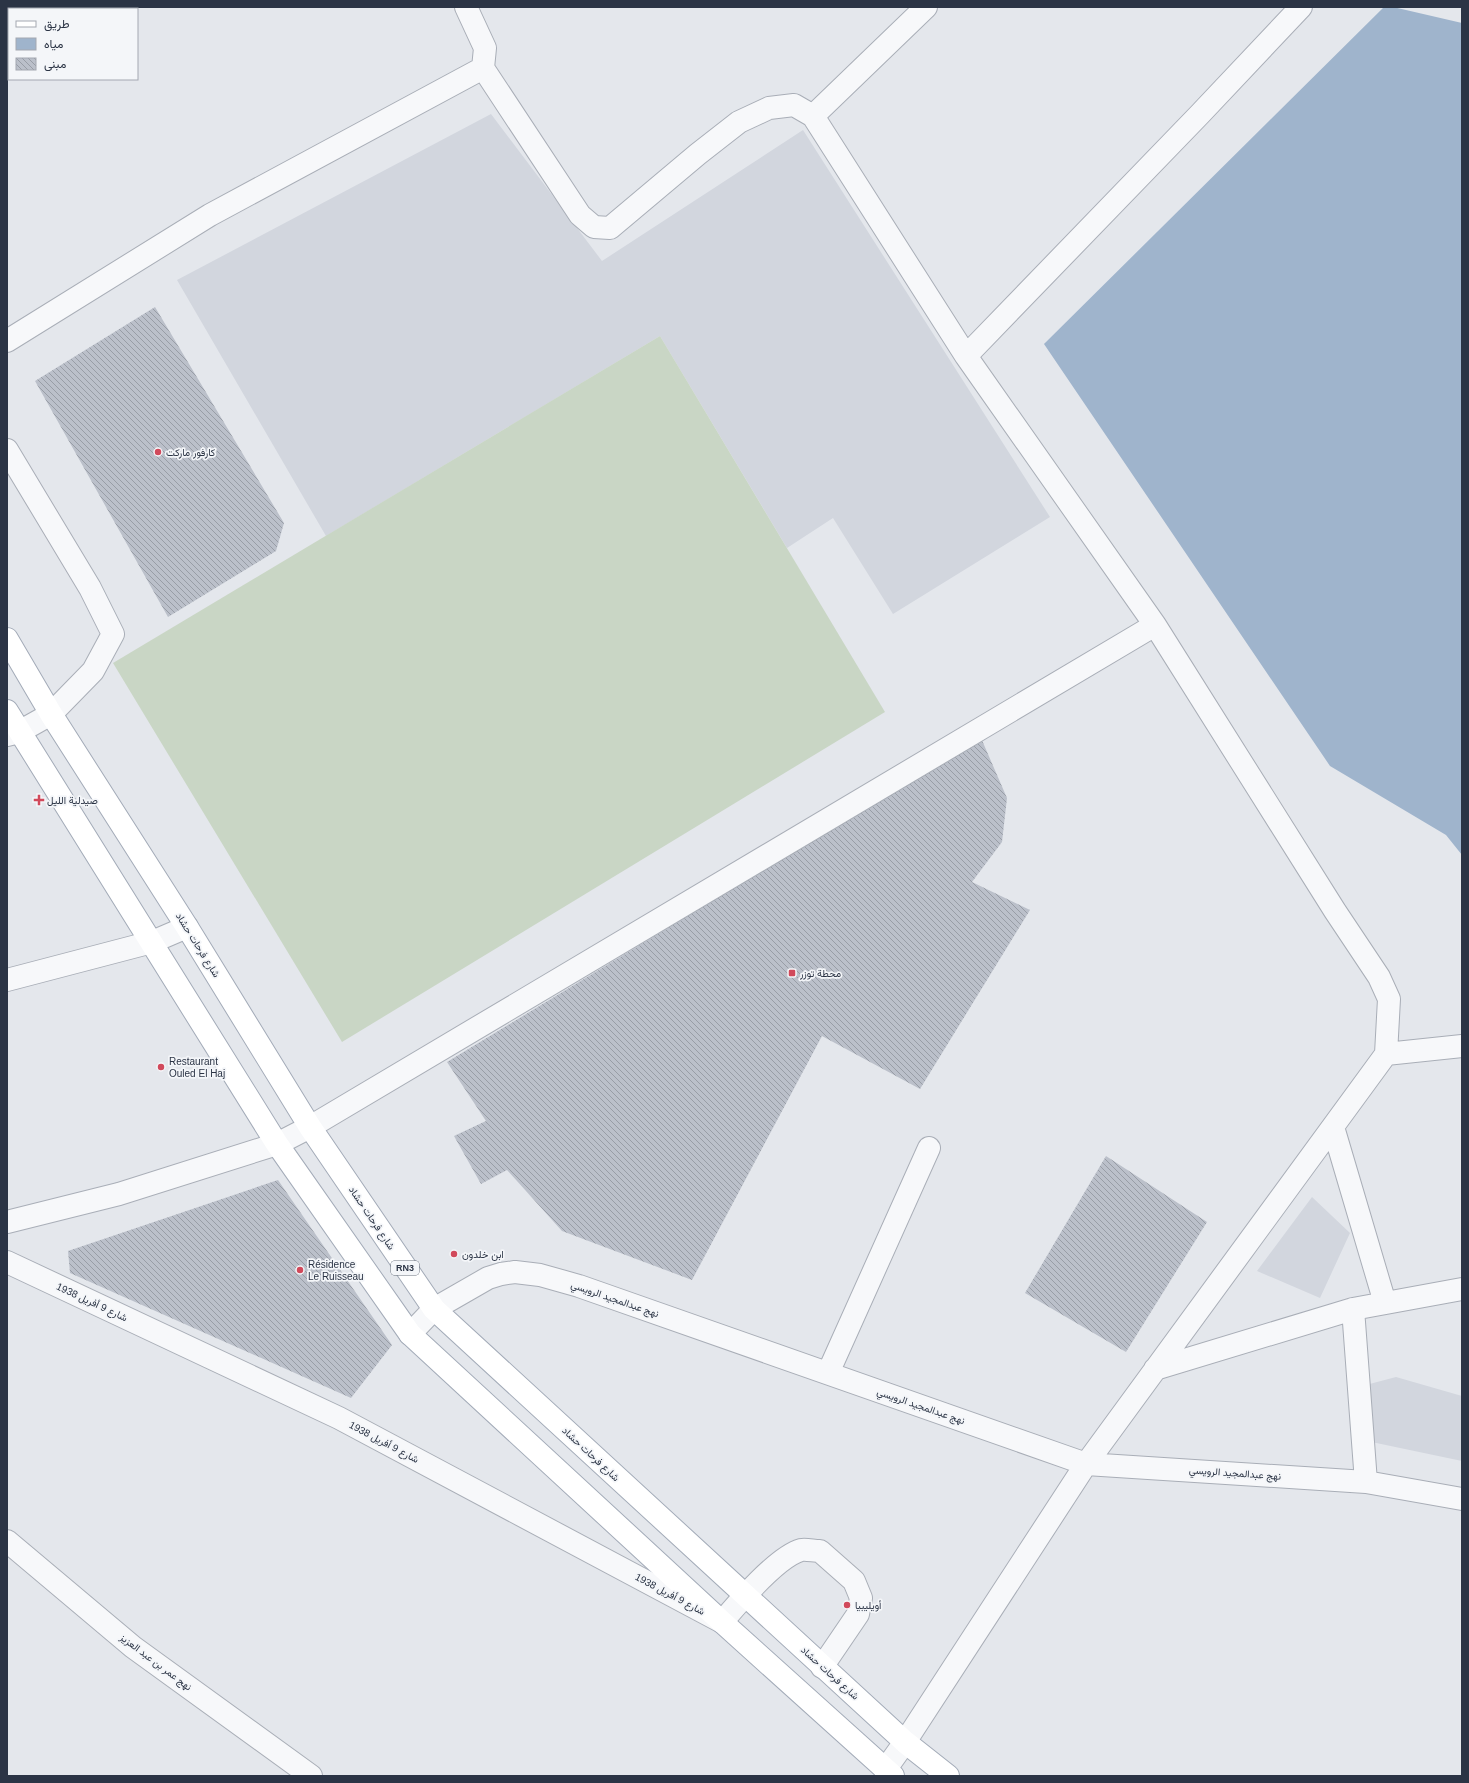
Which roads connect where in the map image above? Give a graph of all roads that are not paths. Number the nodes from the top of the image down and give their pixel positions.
1 (466, 7) edge
2 (926, 7) edge
3 (1301, 7) edge
4 (483, 68) junction
5 (813, 116) junction
6 (7, 341) edge
7 (966, 356) junction
8 (7, 450) edge
9 (1155, 625) junction
10 (7, 639) edge
11 (7, 711) edge
12 (51, 714) junction
13 (13, 733) edge
14 (187, 927) junction
15 (152, 942) junction
16 (7, 980) edge
17 (1462, 1046) edge
18 (1386, 1054) junction
19 (310, 1127) junction
20 (1334, 1127) junction
21 (277, 1144) junction
22 (929, 1148) dead end
23 (7, 1222) edge
24 (7, 1262) edge
25 (1462, 1289) edge
26 (1385, 1303) junction
27 (1353, 1309) junction
28 (434, 1310) junction
29 (410, 1334) junction
30 (1155, 1369) junction
31 (828, 1373) junction
32 (1086, 1464) junction
33 (1366, 1482) junction
34 (1462, 1499) edge
35 (7, 1541) edge
36 (744, 1595) junction
37 (722, 1622) junction
38 (822, 1667) junction
39 (906, 1742) junction
40 (889, 1773) edge
41 (311, 1776) edge
42 (948, 1776) edge

1 - 4 street
2 - 5 street
3 - 7 street
4 - 5 street
4 - 6 street
5 - 7 street
7 - 9 street
8 - 12 street
9 - 18 street
9 - 19 street
10 - 12 main road, شارع فرحات حشاد / RN3
11 - 13 main road
12 - 13 street
12 - 14 main road, شارع فرحات حشاد / RN3
13 - 15 main road
14 - 15 street
14 - 19 main road, شارع فرحات حشاد / RN3
15 - 16 street
15 - 21 main road
17 - 18 street
18 - 20 street
19 - 21 street
19 - 28 main road, شارع فرحات حشاد / RN3
20 - 26 street
20 - 30 street
21 - 23 street
21 - 29 main road
22 - 31 street
24 - 37 street, شارع 9 أفريل 1938
25 - 26 street
26 - 27 street
27 - 30 street
27 - 33 street
28 - 29 street, نهج عبدالمجيد الرويسي
28 - 31 street, نهج عبدالمجيد الرويسي
28 - 36 main road, شارع فرحات حشاد / RN3
29 - 37 main road
30 - 32 street
31 - 32 street, نهج عبدالمجيد الرويسي
32 - 33 street, نهج عبدالمجيد الرويسي
32 - 39 street
33 - 34 street, نهج عبدالمجيد الرويسي
35 - 41 street, نهج عمر بن عبد العزيز
36 - 37 street
36 - 38 main road, شارع فرحات حشاد / RN3
36 - 38 street
37 - 40 main road
38 - 39 main road, شارع فرحات حشاد / RN3
39 - 40 street
39 - 42 main road, شارع فرحات حشاد / RN3

